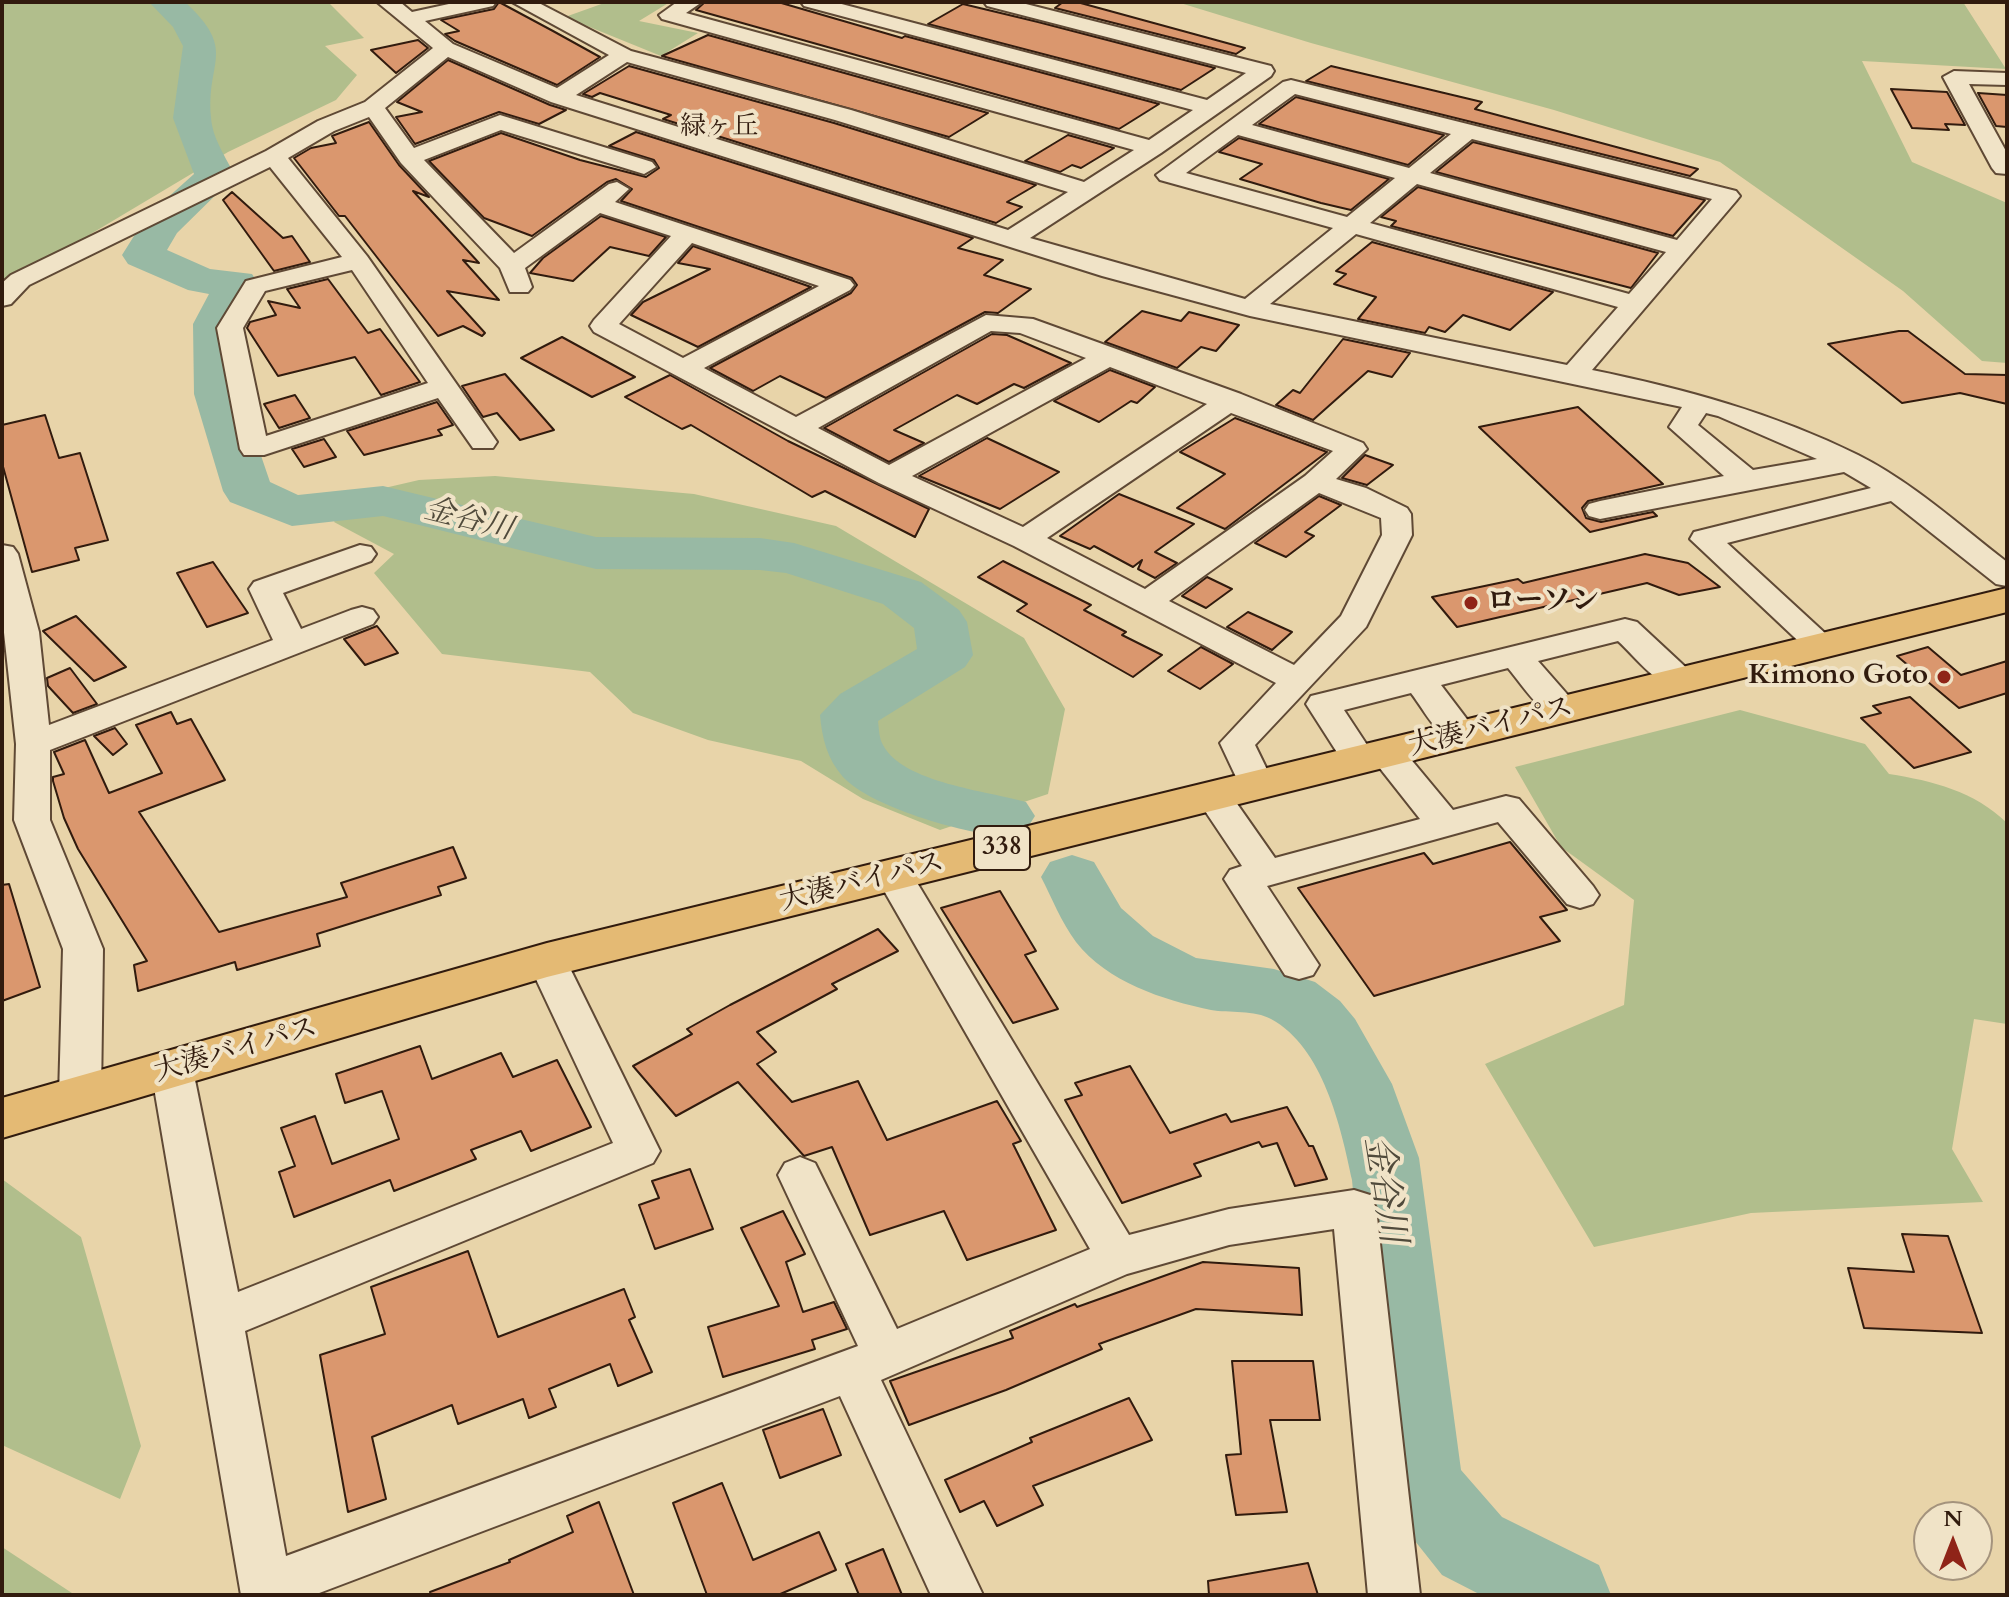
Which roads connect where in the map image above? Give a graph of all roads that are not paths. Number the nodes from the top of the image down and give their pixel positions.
1 (387, 2) edge
2 (486, 2) edge
3 (522, 2) edge
4 (692, 2) edge
5 (994, 2) edge
6 (821, 3) edge
7 (1040, 7) edge
8 (408, 19) junction
9 (910, 30) junction
10 (446, 48) junction
11 (624, 55) junction
12 (851, 64) junction
13 (903, 78) junction
14 (2007, 79) edge
15 (559, 97) junction
16 (373, 107) junction
17 (1212, 108) junction
18 (843, 115) junction
19 (1236, 128) junction
20 (1467, 132) junction
21 (694, 138) junction
22 (1153, 148) junction
23 (274, 156) junction
24 (409, 158) junction
25 (644, 167) junction
26 (2004, 168) dead end
27 (1413, 177) junction
28 (1087, 190) junction
29 (598, 204) junction
30 (1352, 225) junction
31 (687, 234) junction
32 (1013, 238) junction
33 (1683, 249) junction
34 (358, 261) junction
35 (2, 298) edge
36 (1634, 303) junction
37 (1250, 308) junction
38 (1110, 356) junction
39 (684, 368) junction
40 (1573, 375) junction
41 (443, 387) junction
42 (1231, 400) junction
43 (1698, 403) junction
44 (799, 427) junction
45 (483, 442) dead end
46 (1849, 462) junction
47 (889, 477) junction
48 (1747, 480) junction
49 (1315, 482) junction
50 (1896, 491) junction
51 (1600, 510) dead end
52 (1025, 539) junction
53 (2, 554) edge
54 (360, 554) dead end
55 (2007, 577) edge
56 (2007, 600) edge
57 (1149, 601) junction
58 (362, 617) dead end
59 (13, 634) edge
60 (292, 644) junction
61 (1823, 646) junction
62 (1515, 656) junction
63 (1419, 680) junction
64 (1298, 681) junction
65 (1681, 681) junction
66 (1564, 710) junction
67 (1462, 735) junction
68 (33, 744) junction
69 (1373, 757) junction
70 (1257, 786) junction
71 (1213, 796) junction
72 (1445, 825) junction
73 (1266, 873) junction
74 (894, 875) junction
75 (1580, 895) dead end
76 (547, 960) junction
77 (1299, 965) dead end
78 (172, 1070) junction
79 (80, 1096) junction
80 (2, 1118) edge
81 (800, 1175) dead end
82 (1118, 1257) junction
83 (220, 1320) junction
84 (869, 1362) junction
85 (266, 1592) edge
86 (957, 1595) edge
87 (1394, 1595) edge

1 - 8 street
2 - 8 street
3 - 11 street
4 - 12 street
5 - 7 street
6 - 9 street
7 - 17 street
8 - 10 street
9 - 12 street
9 - 17 street
10 - 15 street
10 - 16 street
11 - 15 street
11 - 18 street
12 - 13 street
13 - 18 street
13 - 22 street
14 - 26 street
15 - 21 street
16 - 23 street
16 - 24 street
17 - 22 street
18 - 28 street
19 - 20 street
19 - 27 street
19 - 30 street
20 - 27 street
20 - 33 street
21 - 25 street
21 - 32 street
22 - 28 street
23 - 34 street
23 - 35 street
24 - 25 street
24 - 29 street
25 - 29 street
27 - 30 street
27 - 33 street
28 - 32 street
29 - 31 street
30 - 36 street
30 - 37 street
31 - 39 street
31 - 39 street
32 - 37 street
33 - 36 street
34 - 41 street
34 - 41 street
36 - 40 street
37 - 40 street
38 - 42 street
38 - 44 street
38 - 47 street
39 - 44 street
40 - 43 street
41 - 45 street
42 - 49 street
42 - 52 street
43 - 46 street
43 - 48 street
44 - 47 street
46 - 48 street
46 - 50 street
47 - 52 street
48 - 51 street
49 - 57 street
49 - 64 street
50 - 55 street
50 - 61 street
52 - 57 street
53 - 59 street
54 - 60 street
56 - 61 highway, 大湊バイパス / 338
57 - 64 street
58 - 60 street
59 - 68 street
60 - 68 street
61 - 65 highway, 大湊バイパス / 338
62 - 63 street
62 - 65 street
62 - 66 street
63 - 67 street
63 - 69 street
64 - 70 street
65 - 66 highway, 大湊バイパス / 338
66 - 67 highway, 大湊バイパス / 338
67 - 69 highway, 大湊バイパス / 338
68 - 79 street
69 - 70 highway, 大湊バイパス / 338
69 - 72 street
70 - 71 highway, 大湊バイパス / 338
71 - 73 street
71 - 74 highway, 大湊バイパス / 338
72 - 73 street
72 - 75 street
73 - 77 street
74 - 76 highway, 大湊バイパス / 338
74 - 82 street
76 - 78 highway, 大湊バイパス / 338
76 - 83 street
78 - 79 highway, 大湊バイパス / 338
78 - 83 street
79 - 80 highway, 大湊バイパス / 338
81 - 84 street
82 - 84 street
82 - 87 street
83 - 85 street
84 - 85 street
84 - 86 street

